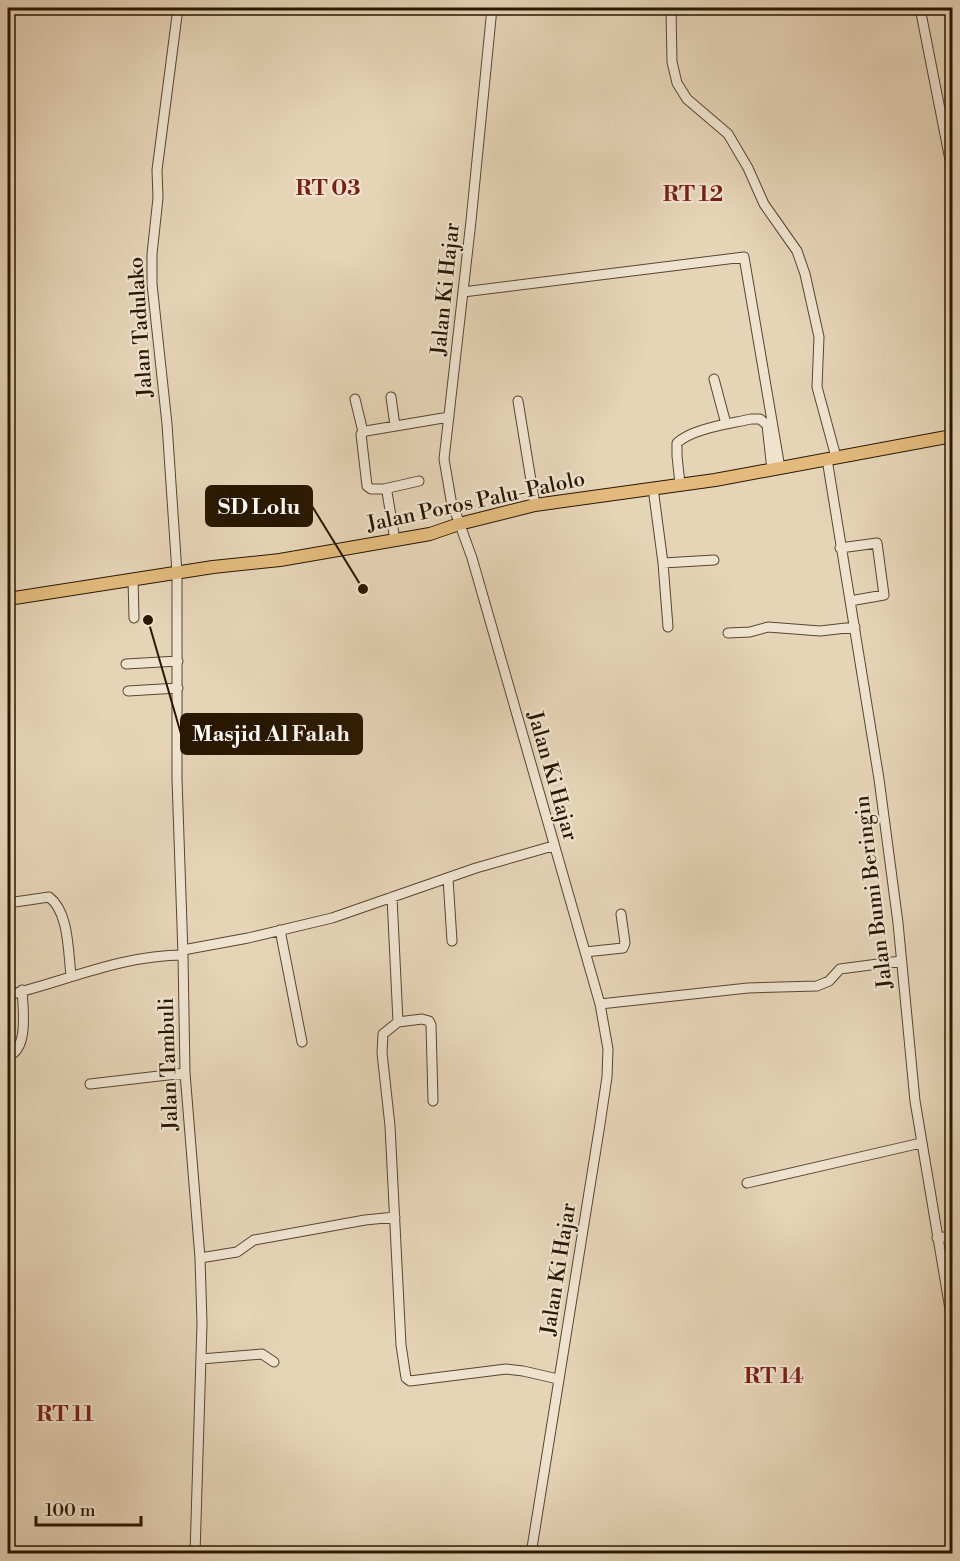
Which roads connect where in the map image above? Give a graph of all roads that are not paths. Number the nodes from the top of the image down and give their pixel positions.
1 (178, 8) edge
2 (492, 8) edge
3 (671, 8) edge
4 (920, 8) edge
5 (952, 170) edge
6 (463, 292) junction
7 (714, 379) dead end
8 (391, 398) dead end
9 (355, 399) dead end
10 (518, 400) dead end
11 (449, 417) junction
12 (726, 424) junction
13 (395, 426) junction
14 (363, 432) junction
15 (952, 436) edge
16 (832, 458) junction
17 (776, 469) junction
18 (419, 482) dead end
19 (680, 484) junction
20 (653, 488) junction
21 (384, 489) junction
22 (535, 505) junction
23 (459, 524) junction
24 (395, 540) junction
25 (840, 548) junction
26 (714, 560) dead end
27 (663, 563) junction
28 (177, 573) junction
29 (133, 579) junction
30 (8, 599) edge
31 (850, 601) junction
32 (134, 618) dead end
33 (668, 627) dead end
34 (855, 627) junction
35 (729, 633) dead end
36 (178, 661) junction
37 (126, 664) dead end
38 (178, 688) junction
39 (128, 692) dead end
40 (553, 846) junction
41 (448, 878) junction
42 (392, 897) junction
43 (8, 903) edge
44 (621, 914) dead end
45 (280, 930) junction
46 (452, 941) dead end
47 (183, 952) junction
48 (585, 952) junction
49 (901, 961) junction
50 (71, 975) junction
51 (22, 990) junction
52 (8, 995) edge
53 (600, 1004) junction
54 (398, 1022) junction
55 (302, 1042) dead end
56 (8, 1056) edge
57 (185, 1073) junction
58 (90, 1083) dead end
59 (433, 1101) dead end
60 (921, 1143) junction
61 (747, 1183) dead end
62 (394, 1217) junction
63 (952, 1236) edge
64 (937, 1238) junction
65 (200, 1258) junction
66 (952, 1321) edge
67 (201, 1359) junction
68 (274, 1362) dead end
69 (558, 1379) junction
70 (195, 1554) edge
71 (531, 1554) edge

1 - 28 street, Jalan Tadulako
2 - 6 street, Jalan Ki Hajar
3 - 16 street, Jalan Bumi Beringin
4 - 5 street
6 - 11 street, Jalan Ki Hajar
6 - 17 street
7 - 12 street
8 - 13 street
9 - 14 street
10 - 22 street
11 - 13 street
11 - 23 street, Jalan Ki Hajar
12 - 17 street
12 - 19 street
13 - 14 street
14 - 21 street
15 - 16 main road, Jalan Poros Palu-Palolo
16 - 17 main road, Jalan Poros Palu-Palolo
16 - 25 street, Jalan Bumi Beringin
17 - 19 main road, Jalan Poros Palu-Palolo
18 - 21 street
19 - 20 main road, Jalan Poros Palu-Palolo
20 - 22 main road, Jalan Poros Palu-Palolo
20 - 27 street
21 - 24 street
22 - 23 main road, Jalan Poros Palu-Palolo
23 - 24 main road, Jalan Poros Palu-Palolo
23 - 40 street, Jalan Ki Hajar
24 - 28 main road, Jalan Poros Palu-Palolo
25 - 31 street, Jalan Bumi Beringin
25 - 31 street
26 - 27 street
27 - 33 street
28 - 29 main road, Jalan Poros Palu-Palolo
28 - 36 street, Jalan Tambuli
29 - 30 main road, Jalan Poros Palu-Palolo
29 - 32 street
31 - 34 street, Jalan Bumi Beringin
34 - 35 street
34 - 49 street, Jalan Bumi Beringin
36 - 37 street
36 - 38 street, Jalan Tambuli
38 - 39 street
38 - 47 street, Jalan Tambuli
40 - 41 street
40 - 48 street, Jalan Ki Hajar
41 - 42 street
41 - 46 street
42 - 45 street
42 - 54 street
43 - 50 street
44 - 48 street
45 - 47 street
45 - 55 street
47 - 50 street
47 - 57 street, Jalan Tambuli
48 - 53 street, Jalan Ki Hajar
49 - 53 street
49 - 60 street, Jalan Bumi Beringin
50 - 51 street
51 - 52 street
51 - 56 street
53 - 69 street, Jalan Ki Hajar
54 - 59 street
54 - 62 street
57 - 58 street
57 - 65 street, Jalan Tambuli
60 - 61 street
60 - 64 street, Jalan Bumi Beringin
62 - 65 street
62 - 69 street
63 - 64 street
64 - 66 street, Jalan Bumi Beringin
65 - 67 street, Jalan Tambuli
67 - 68 street
67 - 70 street, Jalan Tambuli
69 - 71 street, Jalan Ki Hajar

